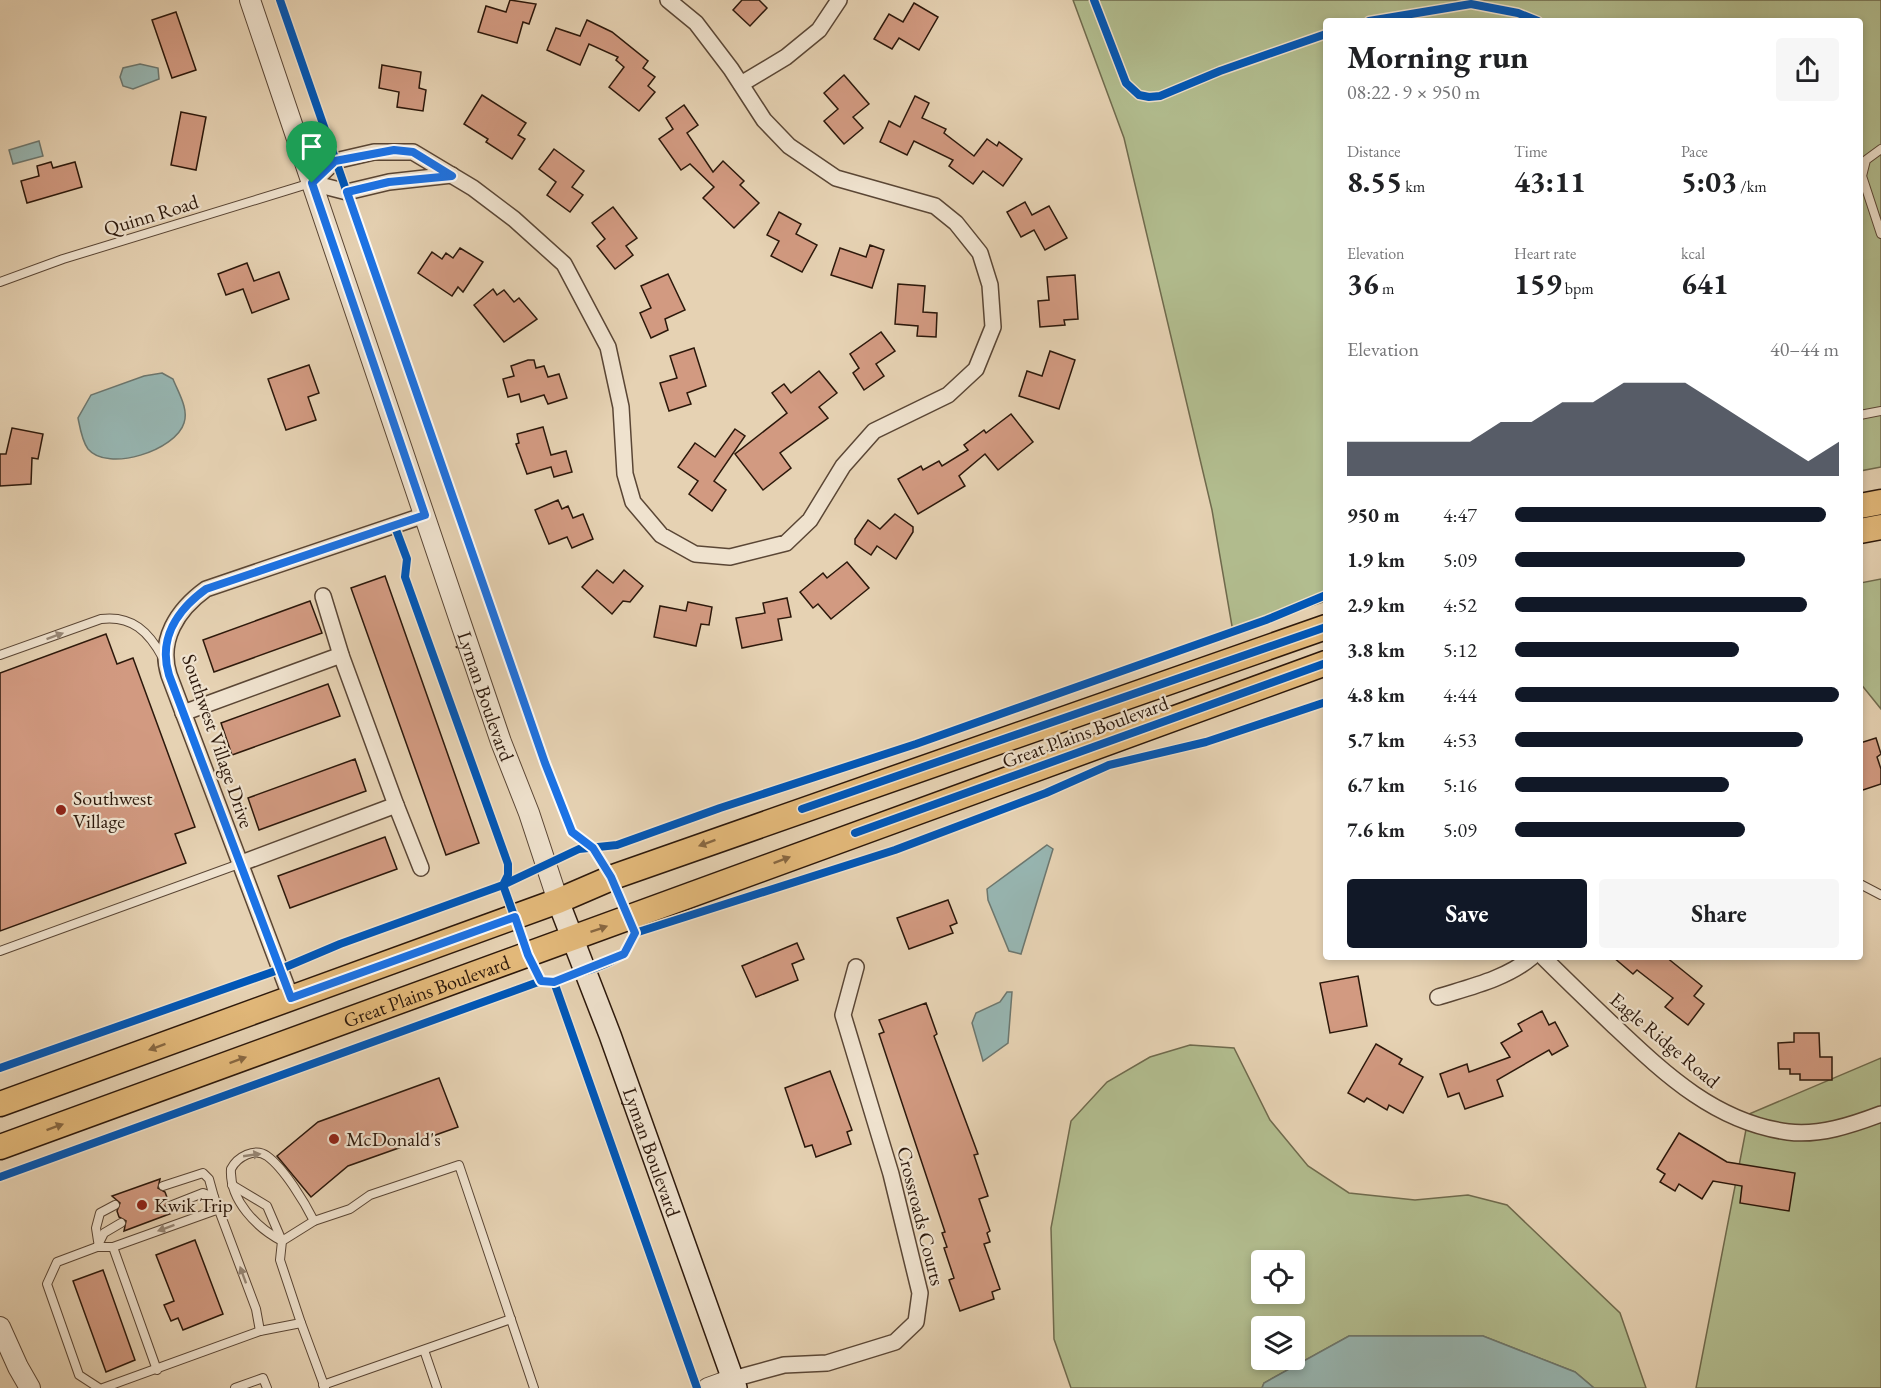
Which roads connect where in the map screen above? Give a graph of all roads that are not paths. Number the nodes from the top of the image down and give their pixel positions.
1 (250, 0) edge
2 (668, 0) edge
3 (839, 0) edge
4 (741, 84) junction
5 (1881, 149) edge
6 (1863, 172) edge
7 (452, 176) junction
8 (1863, 179) edge
9 (312, 183) junction
10 (1881, 234) edge
11 (0, 282) edge
12 (1881, 411) edge
13 (1863, 414) edge
14 (1881, 502) edge
15 (1863, 505) edge
16 (425, 515) junction
17 (1881, 527) edge
18 (1863, 530) edge
19 (324, 596) dead end
20 (1323, 628) edge
21 (0, 655) edge
22 (341, 655) junction
23 (165, 661) junction
24 (1323, 664) edge
25 (183, 713) junction
26 (396, 805) junction
27 (239, 864) junction
28 (421, 868) dead end
29 (1863, 886) edge
30 (1881, 895) edge
31 (558, 901) junction
32 (573, 938) junction
33 (0, 951) edge
34 (1528, 960) edge
35 (1546, 960) edge
36 (856, 967) dead end
37 (1438, 997) dead end
38 (291, 998) junction
39 (0, 1104) edge
40 (1881, 1114) edge
41 (0, 1147) edge
42 (232, 1185) junction
43 (163, 1186) dead end
44 (214, 1197) junction
45 (115, 1205) dead end
46 (170, 1206) dead end
47 (219, 1209) junction
48 (314, 1221) junction
49 (121, 1223) dead end
50 (282, 1241) junction
51 (98, 1244) junction
52 (113, 1247) junction
53 (511, 1319) junction
54 (301, 1323) junction
55 (0, 1327) edge
56 (260, 1331) junction
57 (424, 1350) junction
58 (157, 1370) junction
59 (128, 1384) edge
60 (734, 1384) edge
61 (324, 1386) edge
62 (30, 1388) edge
63 (101, 1388) edge
64 (235, 1388) edge
65 (267, 1388) edge
66 (437, 1388) edge
67 (534, 1388) edge
68 (708, 1388) edge

1 - 9 street, Lyman Boulevard
2 - 4 street
3 - 4 street
4 - 7 street
5 - 6 lane
7 - 9 street
7 - 9 street
8 - 10 lane
9 - 11 lane, Quinn Road
9 - 16 street, Lyman Boulevard
12 - 13 lane
14 - 15 main road
16 - 23 street, Southwest Village Drive
16 - 31 street, Lyman Boulevard
17 - 18 main road
19 - 22 street
20 -> 31 main road, Great Plains Boulevard
21 -> 23 lane
22 - 25 street
22 - 26 street
23 - 25 street, Southwest Village Drive
32 -> 24 main road, Great Plains Boulevard
25 - 27 street, Southwest Village Drive
26 - 27 street
26 - 28 street
27 - 33 lane
27 - 38 street, Southwest Village Drive
29 - 30 lane
31 - 32 main road, Lyman Boulevard
31 - 38 main road, Great Plains Boulevard
41 -> 32 main road, Great Plains Boulevard
32 - 60 main road, Lyman Boulevard
34 - 37 street
35 - 40 street, Eagle Ridge Road
36 - 60 street, Crossroads Courts
38 -> 39 main road, Great Plains Boulevard
42 -> 48 lane
42 - 50 lane
42 - 50 lane
43 - 44 lane
44 - 46 lane
44 - 47 lane
45 - 51 lane
47 -> 52 lane
56 -> 47 lane
48 - 50 lane
48 - 53 lane
49 - 51 lane
50 - 54 lane
51 - 52 lane
51 - 63 lane
52 - 58 lane
53 - 57 lane
53 - 67 lane
54 - 56 lane
54 - 61 lane
55 - 62 street
56 - 58 lane
57 - 61 lane
57 - 66 lane
58 - 59 lane
59 - 63 lane
60 - 68 street
64 - 65 lane

